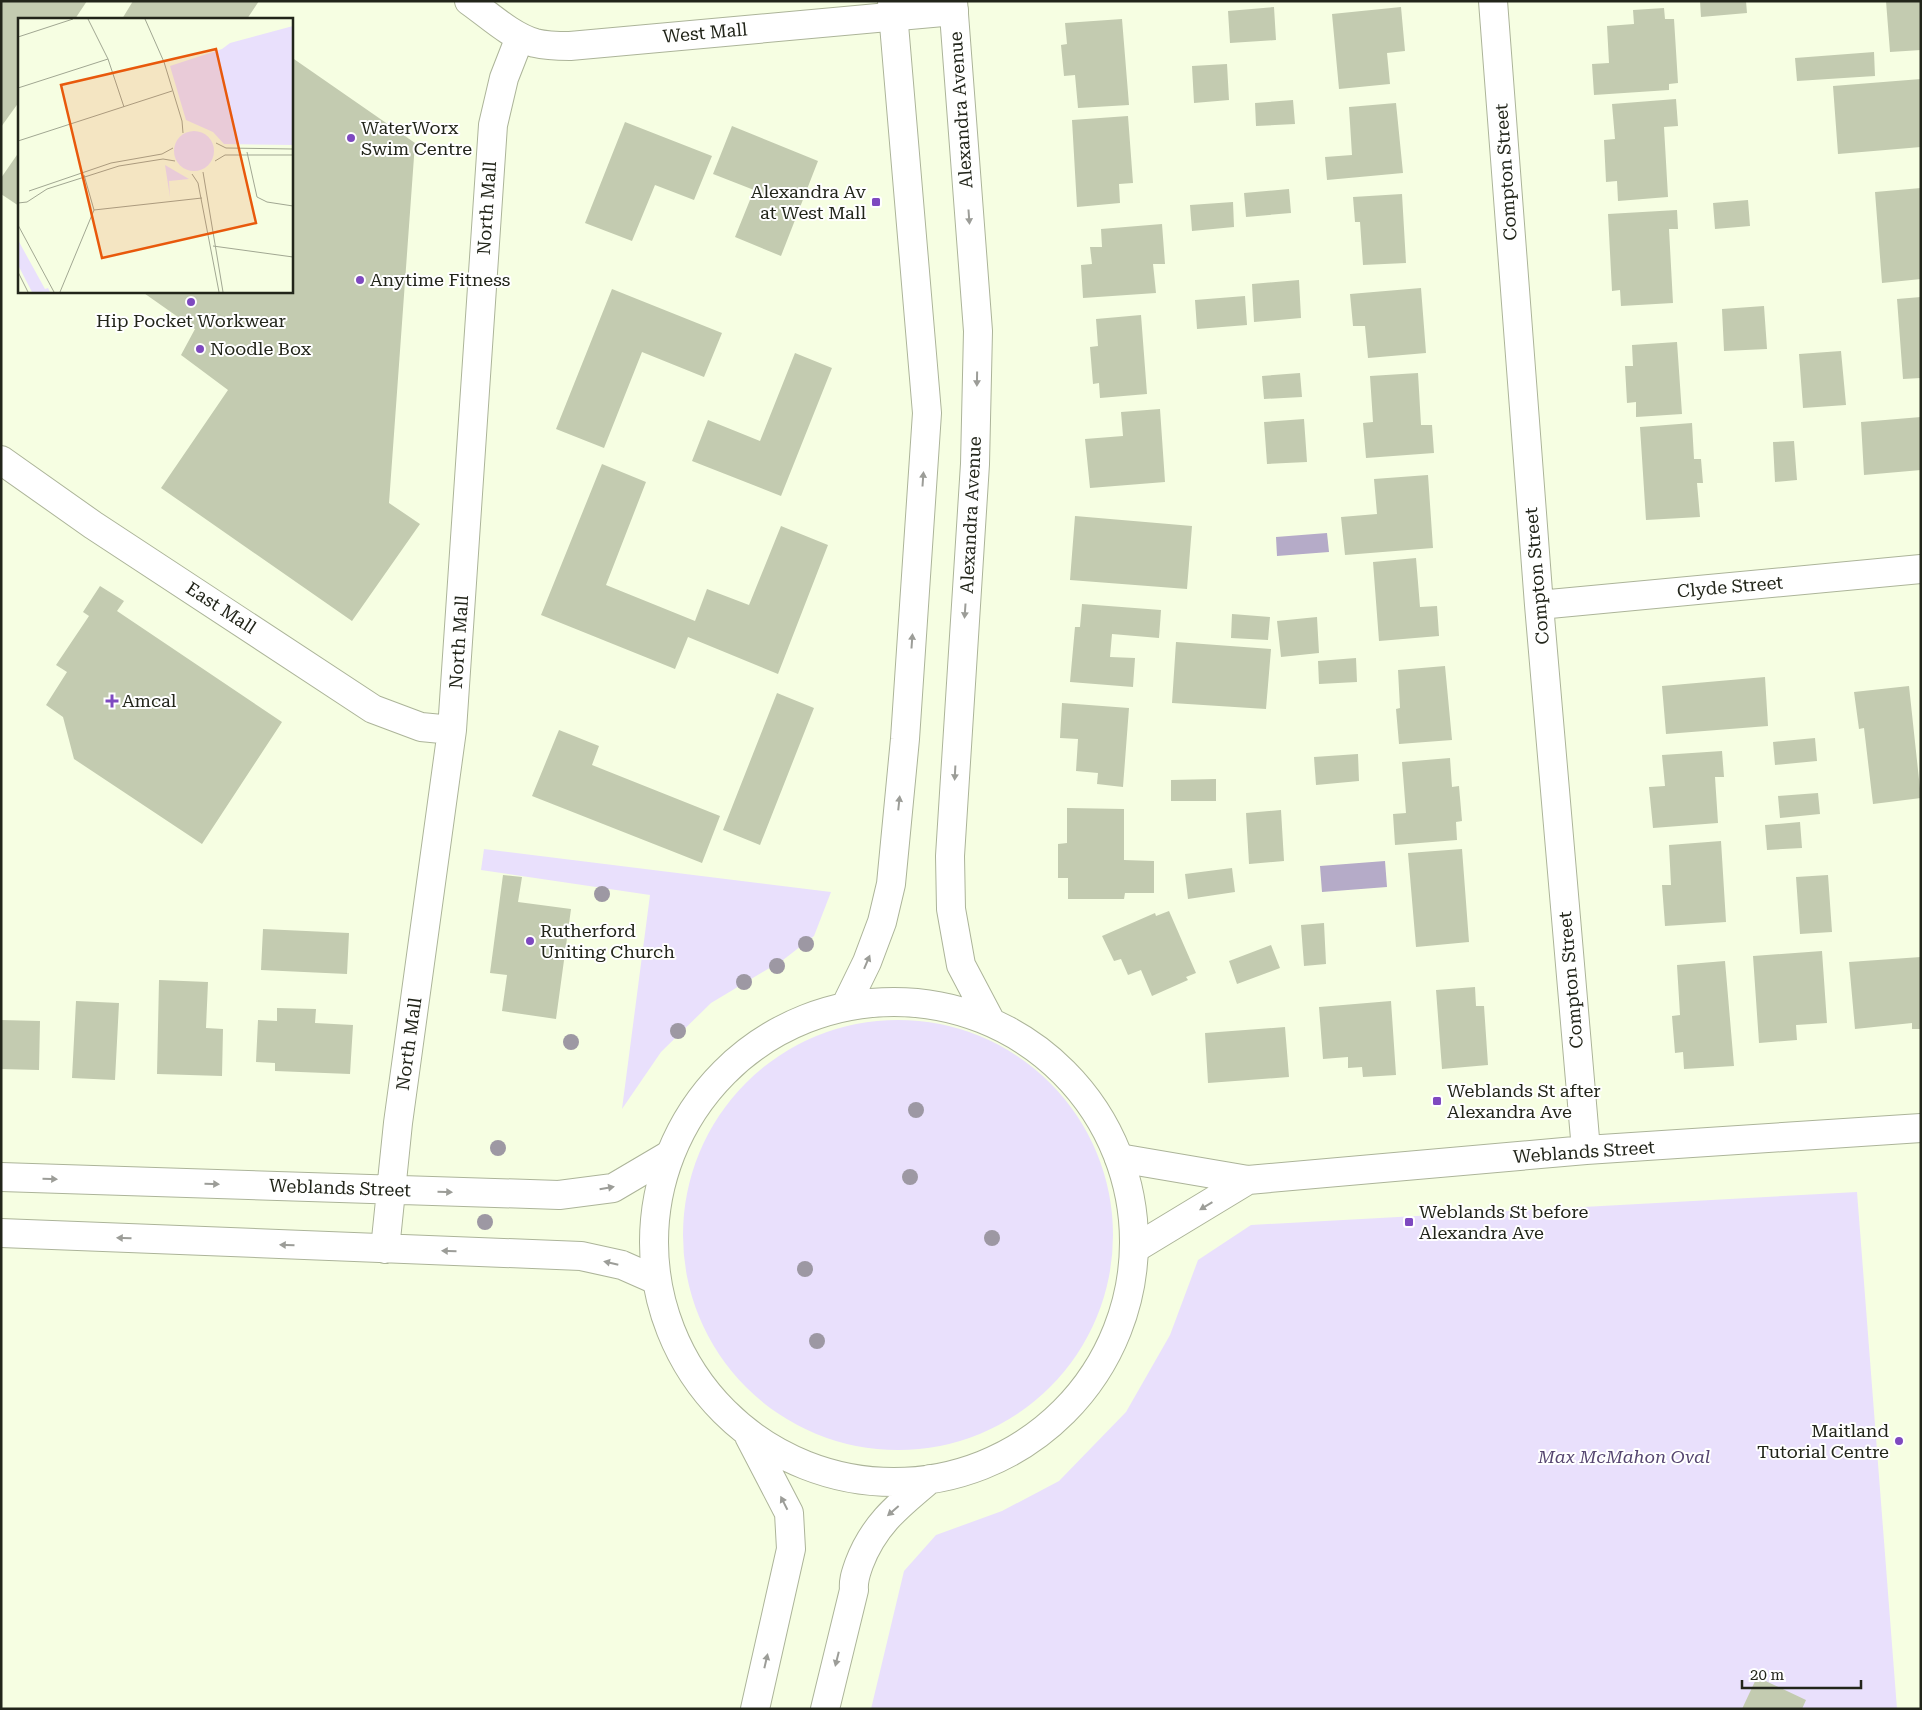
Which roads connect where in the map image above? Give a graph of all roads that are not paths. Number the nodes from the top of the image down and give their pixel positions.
1 (469, 1) edge
2 (1494, 1) edge
3 (953, 6) edge
4 (892, 9) edge
5 (520, 37) junction
6 (1, 460) edge
7 (1921, 570) edge
8 (1539, 605) junction
9 (452, 730) junction
10 (846, 1005) junction
11 (990, 1020) junction
12 (1921, 1128) edge
13 (1586, 1150) junction
14 (669, 1155) junction
15 (1119, 1158) junction
16 (1, 1178) edge
17 (1248, 1180) junction
18 (391, 1190) junction
19 (1, 1233) edge
20 (385, 1249) junction
21 (1134, 1249) junction
22 (656, 1280) junction
23 (749, 1435) junction
24 (930, 1479) junction
25 (755, 1709) edge
26 (825, 1709) edge

1 - 5 street, West Mall
2 - 8 street, Compton Street
3 - 4 street, West Mall
3 -> 11 street, Alexandra Avenue
4 - 5 street, West Mall
10 -> 4 street
5 - 9 street, North Mall
6 - 9 street, East Mall
7 - 8 street, Clyde Street
8 - 13 street, Compton Street
9 - 18 street, North Mall
10 - 11 street
10 - 14 street
11 - 15 street
12 - 13 street, Weblands Street
13 - 17 street, Weblands Street
18 -> 14 street, Weblands Street
14 - 22 street
15 - 17 street, Weblands Street
15 - 21 street
16 -> 18 street, Weblands Street
17 -> 21 street, Weblands Street
18 - 20 street, North Mall
20 -> 19 street
22 -> 20 street
21 - 24 street
22 - 23 street
23 - 24 street
25 -> 23 street
24 -> 26 street

